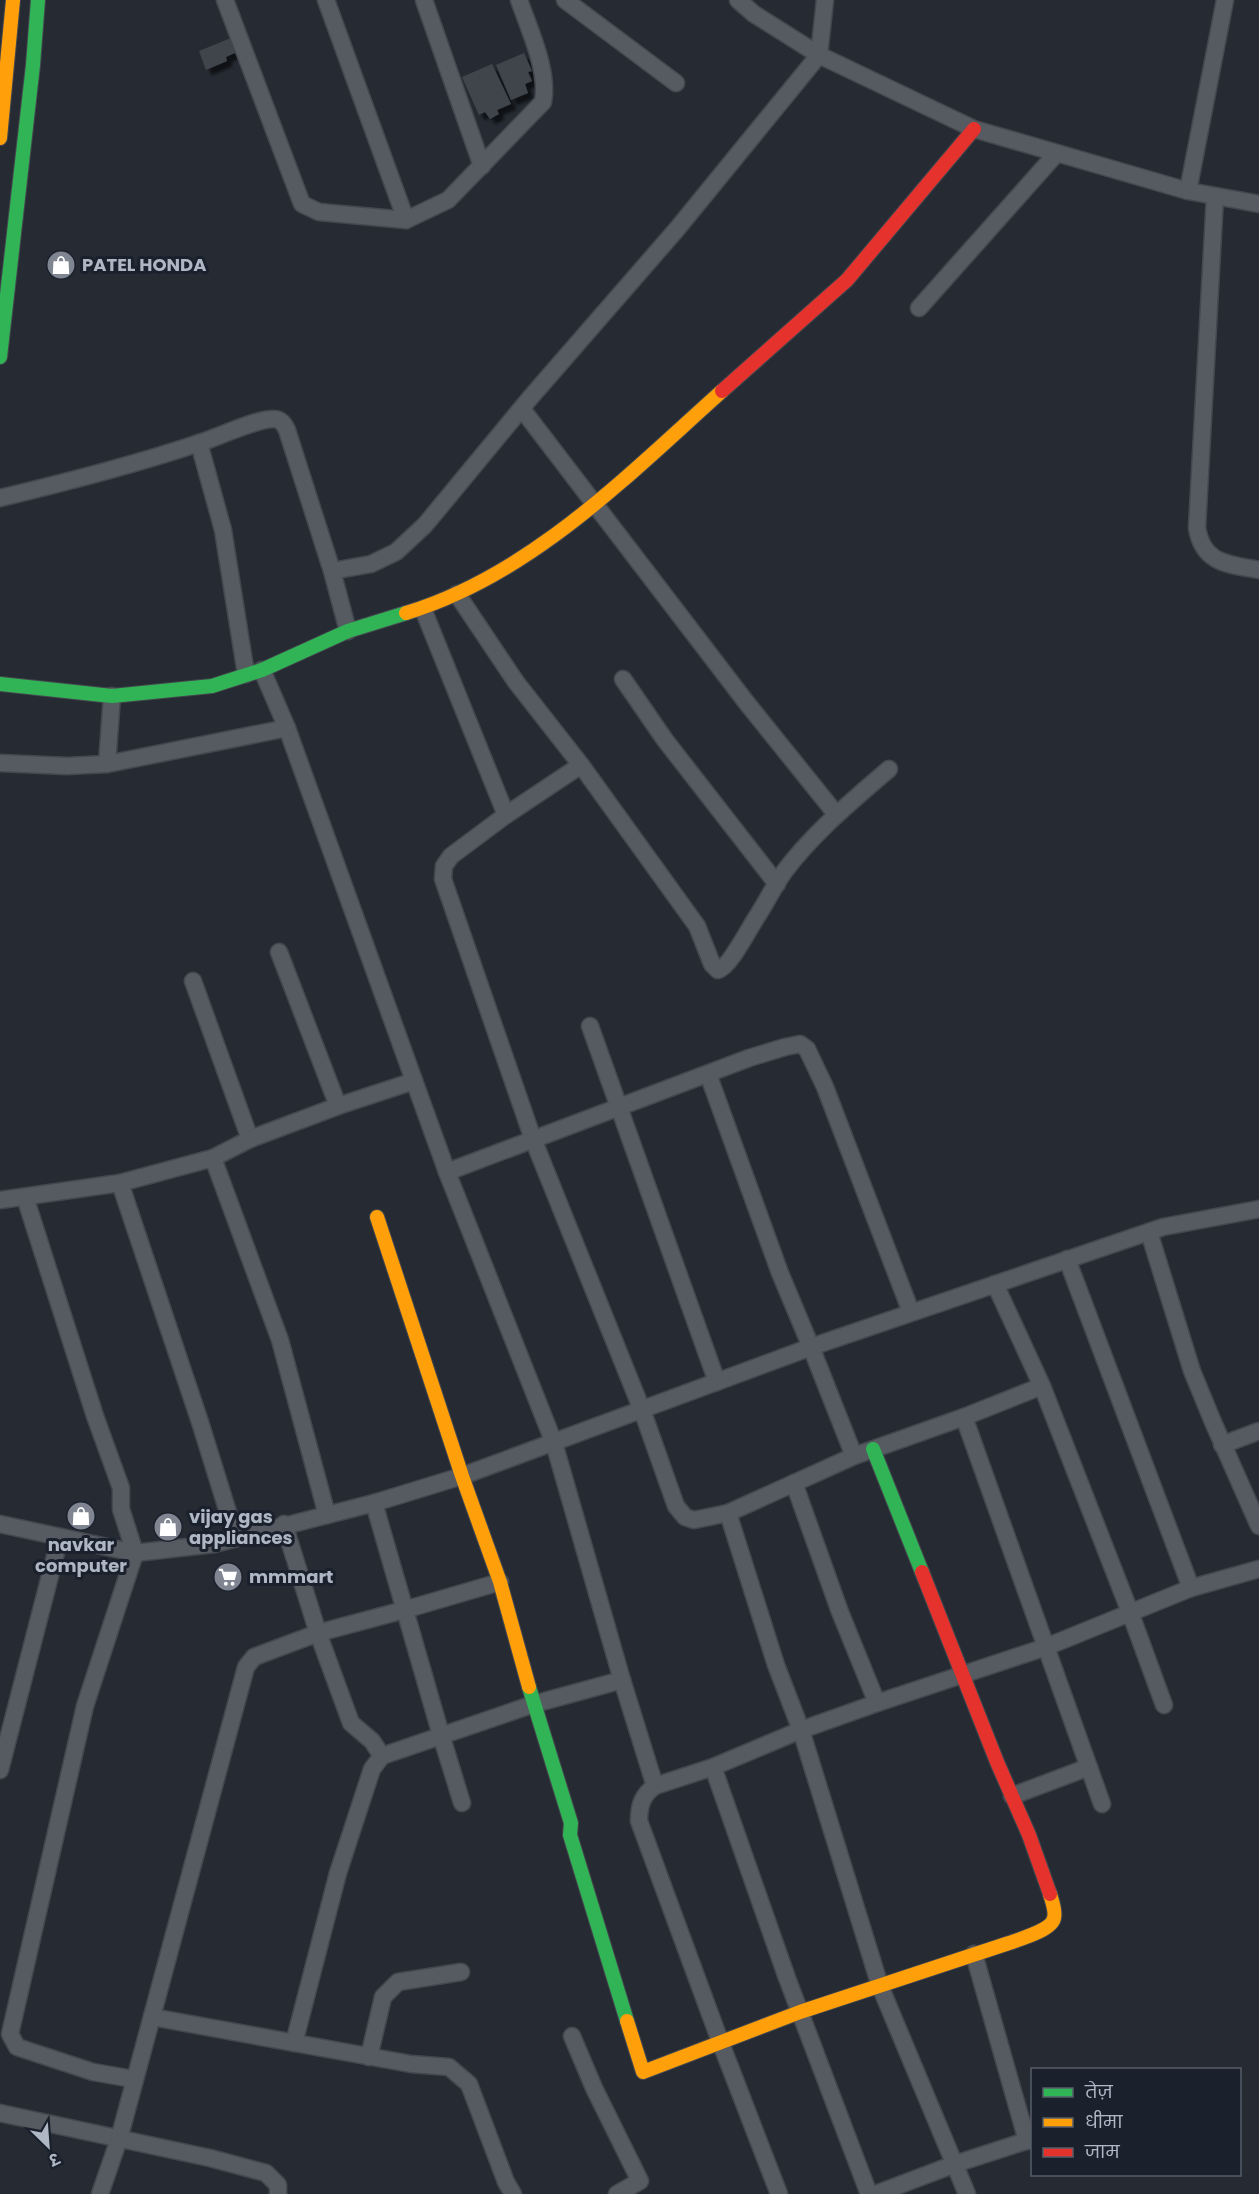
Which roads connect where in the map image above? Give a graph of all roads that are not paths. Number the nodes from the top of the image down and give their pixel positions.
1 (13, 0) edge
2 (38, 0) edge
3 (225, 0) edge
4 (326, 0) edge
5 (424, 0) edge
6 (519, 0) edge
7 (565, 0) edge
8 (738, 0) edge
9 (825, 0) edge
10 (1225, 0) edge
11 (819, 55) junction
12 (676, 83) dead end
13 (974, 129) junction
14 (0, 138) edge
15 (1056, 154) junction
16 (482, 166) junction
17 (1188, 191) junction
18 (1215, 196) junction
19 (1259, 204) edge
20 (406, 220) junction
21 (5, 268) edge
22 (919, 308) dead end
23 (0, 357) edge
24 (522, 409) junction
25 (199, 443) junction
26 (0, 498) edge
27 (596, 503) junction
28 (1259, 570) edge
29 (332, 571) junction
30 (457, 594) junction
31 (423, 609) junction
32 (348, 631) junction
33 (254, 672) junction
34 (623, 679) dead end
35 (0, 684) edge
36 (112, 696) junction
37 (287, 728) junction
38 (0, 763) edge
39 (107, 764) junction
40 (581, 765) junction
41 (889, 769) dead end
42 (836, 814) junction
43 (506, 815) junction
44 (777, 884) junction
45 (279, 952) dead end
46 (193, 981) dead end
47 (590, 1026) dead end
48 (708, 1074) junction
49 (414, 1081) junction
50 (338, 1106) junction
51 (620, 1106) junction
52 (250, 1139) junction
53 (533, 1139) junction
54 (213, 1158) junction
55 (447, 1172) junction
56 (120, 1183) junction
57 (25, 1197) junction
58 (0, 1200) edge
59 (1259, 1209) edge
60 (377, 1217) dead end
61 (1149, 1232) junction
62 (1067, 1259) junction
63 (995, 1284) junction
64 (910, 1312) junction
65 (811, 1347) junction
66 (717, 1382) junction
67 (1042, 1386) junction
68 (642, 1410) junction
69 (964, 1418) junction
70 (1259, 1431) edge
71 (554, 1443) junction
72 (1222, 1445) junction
73 (873, 1449) junction
74 (854, 1456) junction
75 (462, 1476) junction
76 (794, 1483) junction
77 (374, 1503) junction
78 (728, 1513) junction
79 (327, 1515) junction
80 (0, 1524) edge
81 (284, 1524) junction
82 (1259, 1526) edge
83 (60, 1537) junction
84 (236, 1538) junction
85 (135, 1553) junction
86 (1259, 1569) edge
87 (500, 1582) junction
88 (1191, 1588) junction
89 (404, 1611) junction
90 (1130, 1612) junction
91 (318, 1633) junction
92 (1046, 1647) junction
93 (962, 1673) junction
94 (622, 1680) junction
95 (877, 1703) junction
96 (534, 1704) junction
97 (1164, 1705) dead end
98 (801, 1730) junction
99 (441, 1735) junction
100 (382, 1756) junction
101 (713, 1767) junction
102 (1089, 1767) junction
103 (0, 1770) edge
104 (655, 1786) junction
105 (1012, 1796) junction
106 (462, 1803) dead end
107 (1102, 1804) dead end
108 (975, 1954) junction
109 (462, 1972) dead end
110 (880, 1986) junction
111 (800, 2012) junction
112 (152, 2017) junction
113 (572, 2036) dead end
114 (720, 2041) junction
115 (294, 2043) junction
116 (369, 2057) junction
117 (134, 2079) junction
118 (0, 2113) edge
119 (119, 2139) junction
120 (1030, 2140) edge
121 (955, 2164) junction
122 (642, 2188) edge
123 (100, 2194) edge
124 (278, 2194) edge
125 (513, 2194) edge
126 (617, 2194) edge
127 (779, 2194) edge
128 (869, 2194) edge
129 (876, 2194) edge
130 (967, 2194) edge

1 - 14 street
2 - 21 street
3 - 20 street
4 - 20 street
5 - 16 street
6 - 16 street
7 - 12 street
8 - 11 street
9 - 11 street
10 - 17 street
11 - 13 street
11 - 24 street
13 - 15 street
13 - 27 street
15 - 17 street
15 - 22 street
16 - 20 street
17 - 18 street
18 - 19 street
18 - 28 street
21 - 23 street
24 - 27 street
24 - 29 street
25 - 26 street
25 - 29 street
25 - 33 street
27 - 30 street
27 - 42 street
29 - 32 street
30 - 31 street
30 - 40 street
31 - 32 street
31 - 43 street
32 - 33 street
33 - 36 street
33 - 37 street
34 - 44 street
35 - 36 street
36 - 39 street
37 - 39 street
37 - 49 street
38 - 39 street
40 - 43 street
40 - 44 street
41 - 42 street
42 - 44 street
43 - 53 street
45 - 50 street
46 - 52 street
47 - 51 street
48 - 51 street
48 - 64 street
48 - 65 street
49 - 50 street
49 - 55 street
50 - 52 street
51 - 53 street
51 - 66 street
52 - 54 street
53 - 55 street
53 - 68 street
54 - 56 street
54 - 79 street
55 - 71 street
56 - 57 street
56 - 84 street
57 - 58 street
57 - 85 street
59 - 61 street
60 - 75 street
61 - 62 street
61 - 72 street
62 - 63 street
62 - 88 street
63 - 64 street
63 - 67 street
64 - 65 street
65 - 66 street
65 - 74 street
66 - 68 street
67 - 69 street
67 - 90 street
68 - 71 street
68 - 78 street
69 - 73 street
69 - 92 street
70 - 72 street
71 - 75 street
71 - 94 street
72 - 82 street
73 - 74 street
73 - 93 street
74 - 76 street
75 - 77 street
75 - 87 street
76 - 78 street
76 - 95 street
77 - 79 street
77 - 89 street
78 - 98 street
79 - 81 street
80 - 83 street
81 - 84 street
81 - 91 street
83 - 85 street
83 - 103 street
84 - 85 street
85 - 117 street
86 - 88 street
87 - 89 street
87 - 96 street
88 - 90 street
89 - 91 street
89 - 99 street
90 - 92 street
90 - 97 street
91 - 100 street
91 - 112 street
92 - 93 street
92 - 102 street
93 - 95 street
93 - 105 street
94 - 96 street
94 - 104 street
95 - 98 street
96 - 99 street
96 - 114 street
98 - 101 street
98 - 110 street
99 - 100 street
99 - 106 street
100 - 115 street
101 - 104 street
101 - 111 street
102 - 105 street
102 - 107 street
104 - 114 street
105 - 108 street
108 - 110 street
108 - 120 street
109 - 116 street
110 - 111 street
110 - 121 street
111 - 114 street
111 - 128 street
112 - 115 street
112 - 117 street
113 - 122 street
114 - 127 street
115 - 116 street
116 - 125 street
117 - 119 street
118 - 119 street
119 - 123 street
119 - 124 street
120 - 121 street
121 - 129 street
121 - 130 street
122 - 126 street

